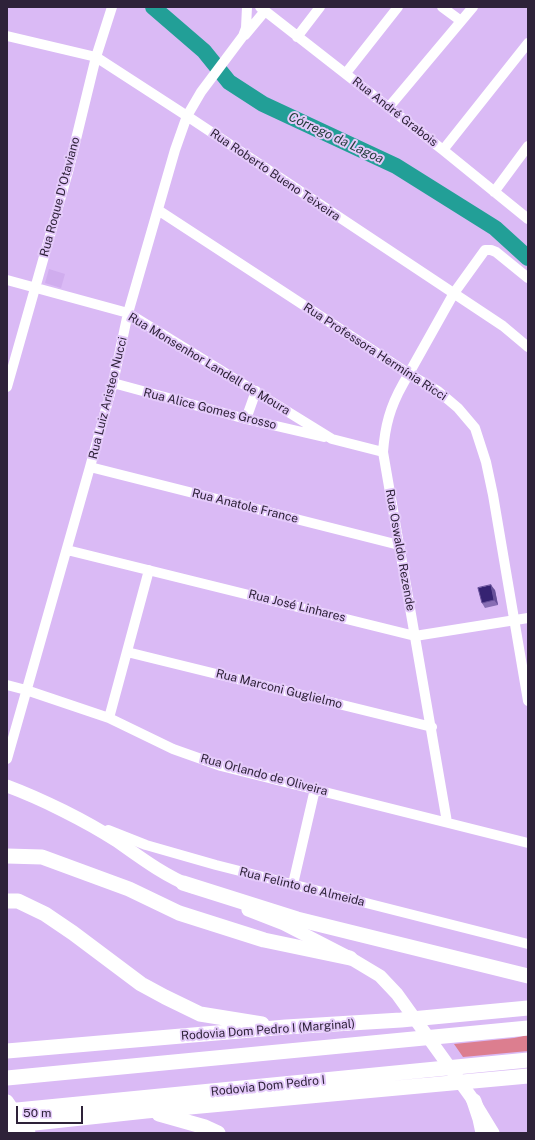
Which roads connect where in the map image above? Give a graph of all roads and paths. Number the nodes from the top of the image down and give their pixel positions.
1 (112, 7) edge
2 (247, 7) edge
3 (320, 7) edge
4 (398, 7) edge
5 (442, 7) edge
6 (474, 7) edge
7 (262, 9) edge
8 (461, 21) junction
9 (7, 36) edge
10 (297, 37) junction
11 (528, 43) edge
12 (233, 50) junction
13 (96, 57) junction
14 (346, 73) junction
15 (388, 107) junction
16 (187, 116) junction
17 (528, 146) edge
18 (443, 150) junction
19 (494, 192) junction
20 (158, 210) junction
21 (528, 219) edge
22 (528, 278) edge
23 (7, 280) edge
24 (36, 287) junction
25 (454, 293) junction
26 (128, 313) junction
27 (528, 347) edge
28 (409, 374) junction
29 (113, 383) junction
30 (7, 387) edge
31 (256, 391) junction
32 (246, 419) junction
33 (332, 439) junction
34 (384, 452) junction
35 (90, 467) junction
36 (399, 545) junction
37 (67, 550) junction
38 (149, 570) junction
39 (528, 618) edge
40 (514, 620) junction
41 (415, 636) junction
42 (127, 652) junction
43 (7, 684) edge
44 (26, 690) junction
45 (528, 701) edge
46 (109, 718) junction
47 (432, 727) junction
48 (7, 759) edge
49 (7, 786) edge
50 (315, 789) junction
51 (80, 820) junction
52 (447, 822) junction
53 (528, 843) edge
54 (7, 856) edge
55 (183, 883) junction
56 (293, 884) junction
57 (7, 901) edge
58 (528, 944) edge
59 (350, 958) junction
60 (528, 976) edge
61 (528, 1008) edge
62 (286, 1027) junction
63 (528, 1028) edge
64 (7, 1051) edge
65 (528, 1060) edge
66 (528, 1076) edge
67 (7, 1078) edge
68 (473, 1099) junction
69 (7, 1101) edge
70 (7, 1111) edge
71 (146, 1111) junction
72 (7, 1126) edge
73 (29, 1133) edge
74 (218, 1133) edge
75 (483, 1133) edge
76 (493, 1133) edge

1 - 13 street, Rua Roque D'Otaviano
2 - 12 street, Rua Luiz Aristeo Nucci
3 - 10 street
4 - 14 street
5 - 8 street
6 - 8 street
7 - 10 street, Rua André Grabois
7 - 12 street, Rua Luiz Aristeo Nucci
8 - 15 street
9 - 13 street, Rua Roberto Bueno Teixeira
10 - 14 street, Rua André Grabois
11 - 18 street
12 - 16 street, Rua Luiz Aristeo Nucci
13 - 16 street, Rua Roberto Bueno Teixeira
13 - 24 street, Rua Roque D'Otaviano
14 - 15 street, Rua André Grabois
15 - 18 street, Rua André Grabois
16 - 20 street, Rua Luiz Aristeo Nucci
16 - 25 street, Rua Roberto Bueno Teixeira
17 - 19 street
18 - 19 street, Rua André Grabois
19 - 21 street, Rua André Grabois
20 - 26 street, Rua Luiz Aristeo Nucci
20 - 28 street, Rua Professora Hermínia Ricci
22 - 25 street, Rua Oswaldo Rezende
23 - 24 street, Rua Monsenhor Landell de Moura
24 - 26 street, Rua Monsenhor Landell de Moura
24 - 30 street, Rua Roque D'Otaviano
25 - 27 street, Rua Roberto Bueno Teixeira
25 - 28 street, Rua Oswaldo Rezende
26 - 29 street, Rua Luiz Aristeo Nucci
26 - 31 street, Rua Monsenhor Landell de Moura
28 - 34 street, Rua Oswaldo Rezende
28 - 40 street, Rua Professora Hermínia Ricci
29 - 32 street, Rua Alice Gomes Grosso
29 - 35 street, Rua Luiz Aristeo Nucci
31 - 32 street
31 - 33 street, Rua Monsenhor Landell de Moura
32 - 33 street, Rua Alice Gomes Grosso
33 - 34 street, Rua Monsenhor Landell de Moura
34 - 36 street, Rua Oswaldo Rezende
35 - 36 street, Rua Anatole France
35 - 37 street, Rua Luiz Aristeo Nucci
36 - 41 street, Rua Oswaldo Rezende
37 - 38 street, Rua José Linhares
37 - 44 street, Rua Luiz Aristeo Nucci
38 - 41 street, Rua José Linhares
38 - 42 street
39 - 40 street, Rua José Linhares
40 - 41 street, Rua José Linhares
40 - 45 street, Rua Professora Hermínia Ricci
41 - 47 street, Rua Oswaldo Rezende
42 - 46 street
42 - 47 street, Rua Marconi Guglielmo
43 - 44 street, Rua Orlando de Oliveira
44 - 46 street, Rua Orlando de Oliveira
44 - 48 street, Rua Luiz Aristeo Nucci
46 - 50 street, Rua Orlando de Oliveira
47 - 52 street, Rua Oswaldo Rezende
49 - 51 main road
50 - 52 street, Rua Orlando de Oliveira
50 - 56 street
51 - 55 main road
51 - 56 street, Rua Felinto de Almeida
52 - 53 street, Rua Orlando de Oliveira
54 - 59 highway
55 - 59 main road
55 - 60 highway
56 - 58 street, Rua Felinto de Almeida
57 - 62 highway
59 - 68 main road
61 - 62 highway, Rodovia Dom Pedro I (Marginal)
62 - 64 highway, Rodovia Dom Pedro I (Marginal)
63 - 67 highway
65 - 70 highway, Rodovia Dom Pedro I
66 - 71 highway
68 - 75 highway
68 - 76 main road
69 - 73 main road
71 - 72 highway
71 - 74 highway

